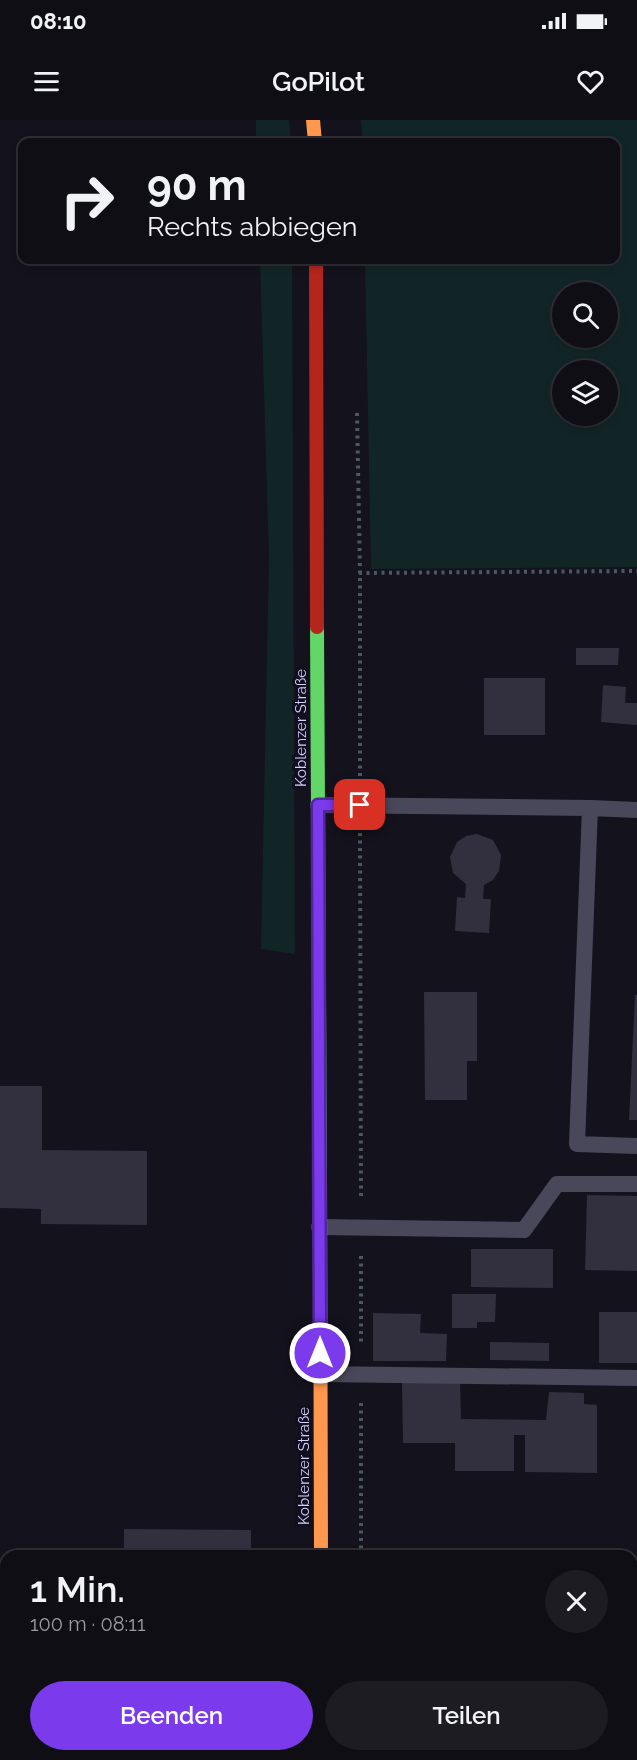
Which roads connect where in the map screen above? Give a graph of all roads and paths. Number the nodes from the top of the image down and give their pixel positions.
1 (314, 120) edge
2 (315, 138) edge
3 (316, 264) edge
4 (357, 410) dead end
5 (637, 571) edge
6 (317, 573) junction
7 (360, 573) junction
8 (318, 805) junction
9 (360, 805) junction
10 (590, 808) junction
11 (637, 810) edge
12 (637, 1146) edge
13 (637, 1184) edge
14 (319, 1227) junction
15 (361, 1228) junction
16 (361, 1373) junction
17 (320, 1374) junction
18 (637, 1378) edge
19 (321, 1550) edge
20 (362, 1550) edge

1 - 2 main road
3 - 6 main road, Koblenzer Straße
4 - 7 path
5 - 7 path
6 - 7 path
6 - 8 main road, Koblenzer Straße
7 - 9 path
8 - 9 lane
8 - 14 main road, Koblenzer Straße
9 - 10 lane
9 - 15 path
10 - 11 lane
10 - 12 lane
13 - 15 lane
14 - 15 lane
14 - 17 main road, Koblenzer Straße
15 - 16 path
16 - 17 lane
16 - 18 lane
16 - 20 path
17 - 19 main road, Koblenzer Straße

